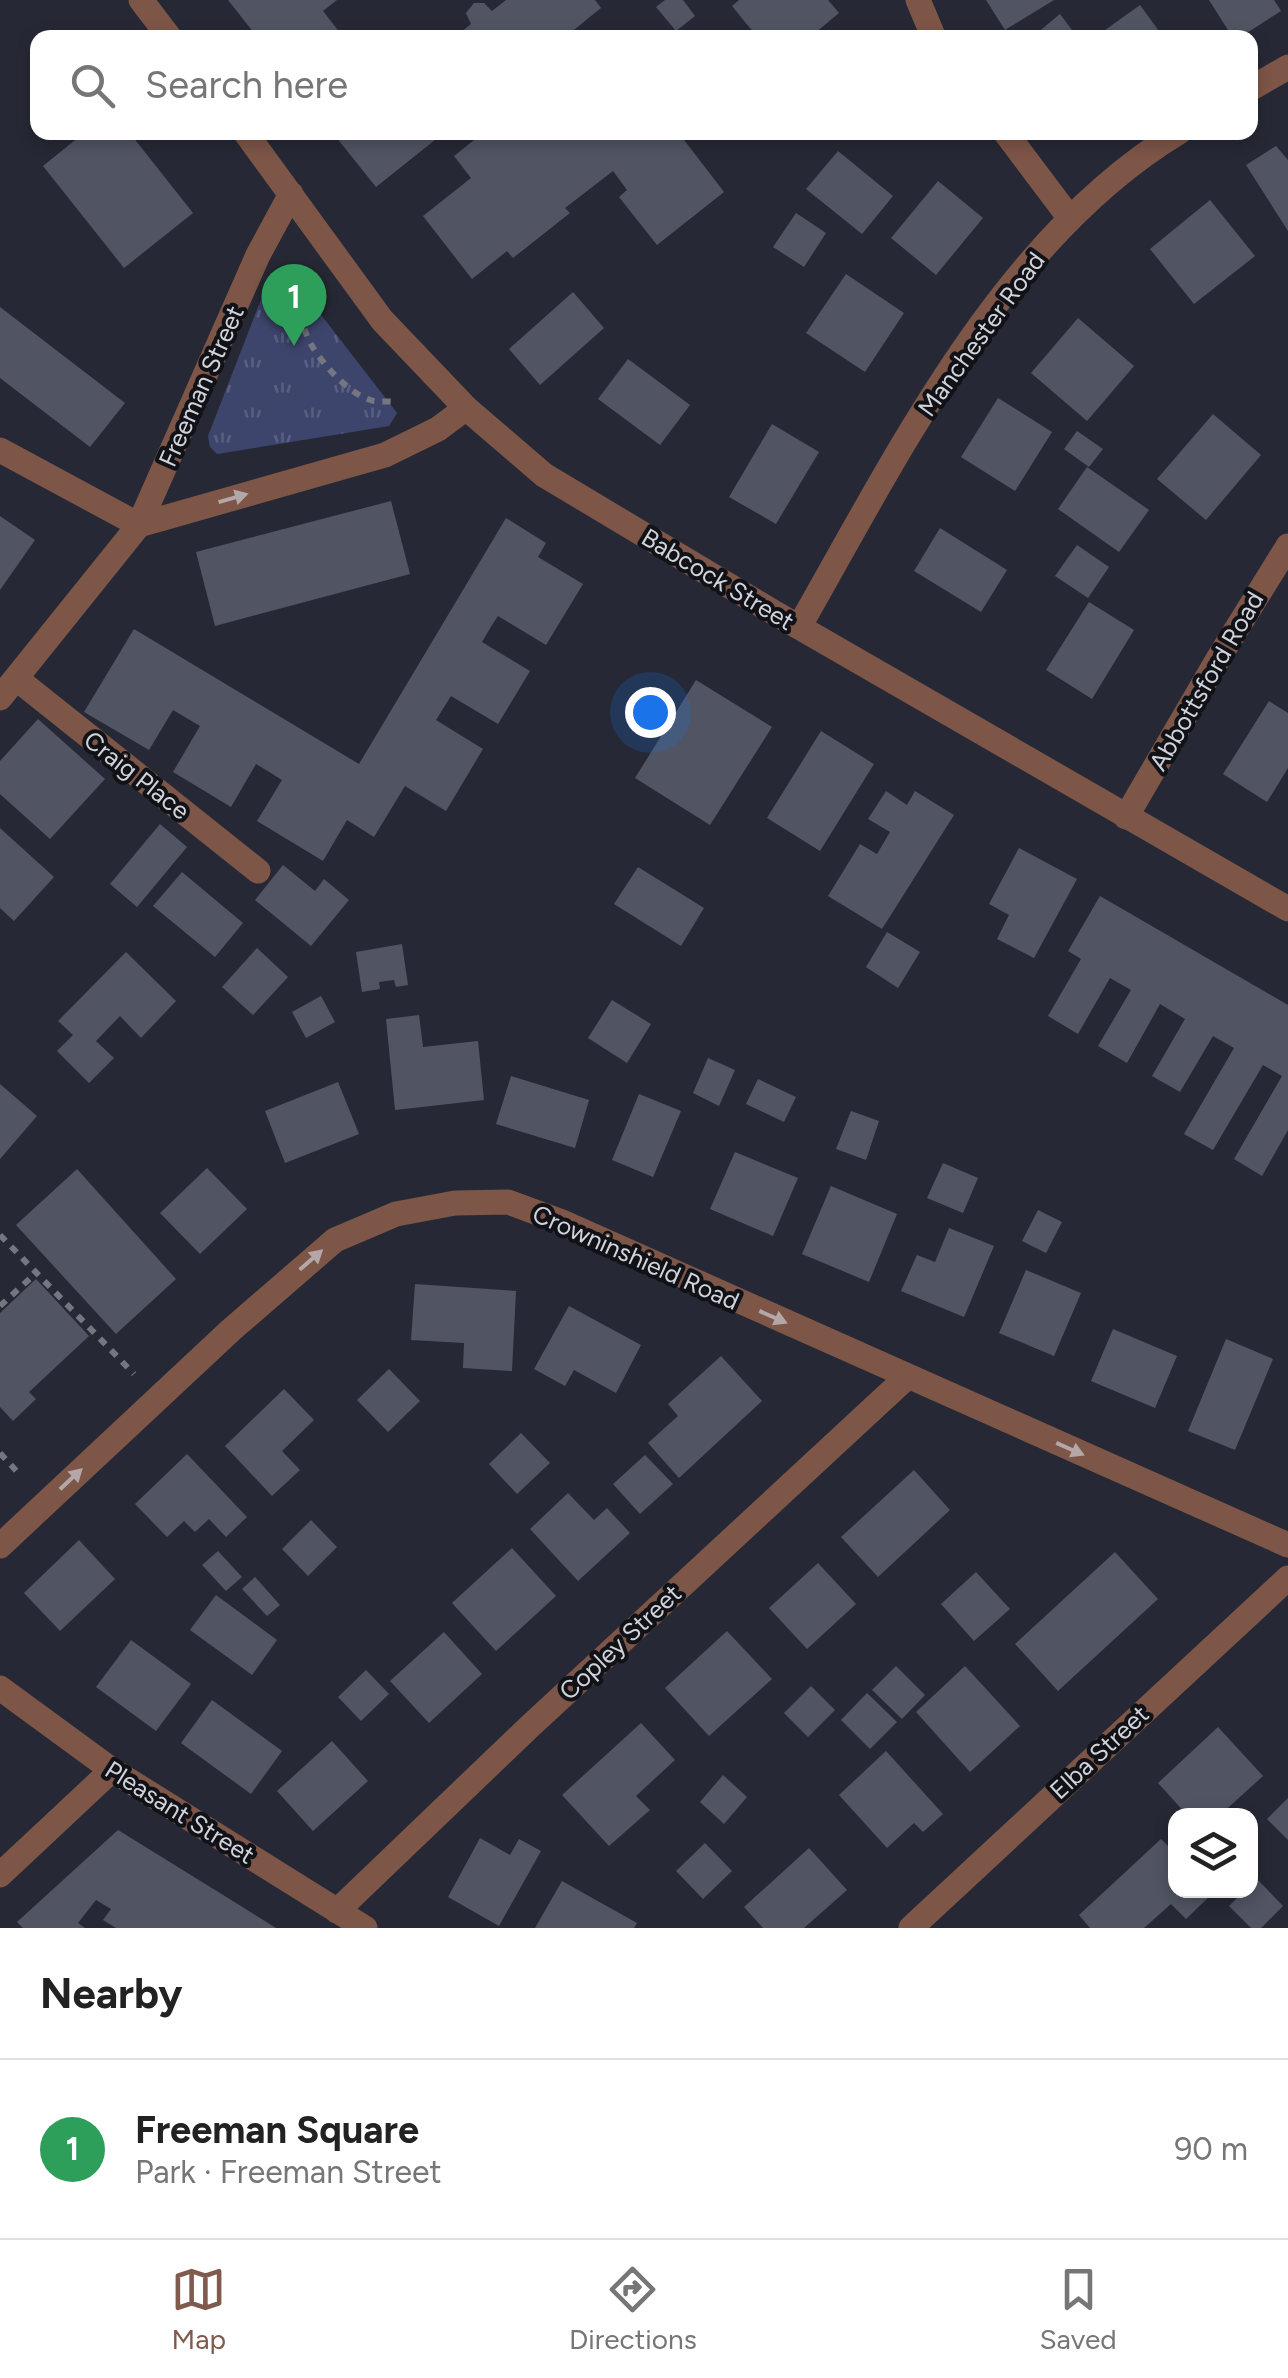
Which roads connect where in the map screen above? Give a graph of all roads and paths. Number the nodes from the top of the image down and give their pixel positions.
1 (141, 0) edge
2 (918, 0) edge
3 (164, 30) edge
4 (931, 30) edge
5 (1288, 67) edge
6 (1258, 84) edge
7 (251, 140) edge
8 (1011, 140) edge
9 (1166, 140) edge
10 (291, 194) junction
11 (1069, 217) junction
12 (305, 281) dead end
13 (397, 402) dead end
14 (466, 408) junction
15 (0, 450) edge
16 (139, 525) junction
17 (1288, 546) edge
18 (799, 627) junction
19 (8, 688) edge
20 (1126, 817) junction
21 (258, 871) dead end
22 (1288, 908) edge
23 (0, 1235) edge
24 (36, 1273) junction
25 (0, 1306) edge
26 (134, 1374) dead end
27 (907, 1377) junction
28 (0, 1453) edge
29 (20, 1475) dead end
30 (1288, 1545) edge
31 (0, 1546) edge
32 (1288, 1578) edge
33 (0, 1688) edge
34 (112, 1770) junction
35 (0, 1876) edge
36 (336, 1911) junction
37 (365, 1928) edge
38 (912, 1928) edge

1 - 3 street
2 - 4 street
5 - 6 street
7 - 10 street, Babcock Street
8 - 11 street
9 - 11 street, Manchester Road
10 - 14 street, Babcock Street
10 - 16 street, Freeman Street
11 - 18 street, Manchester Road
12 - 13 path
16 -> 14 street
14 - 18 street, Babcock Street
15 - 16 street
16 - 19 street, Freeman Street
17 - 20 street, Abbottsford Road
18 - 20 street, Babcock Street
19 - 21 street, Craig Place
20 - 22 street, Babcock Street
23 - 24 path
24 - 25 path
24 - 26 path
27 -> 30 street, Crowninshield Road
31 -> 27 street, Crowninshield Road
27 - 36 street, Copley Street
28 - 29 path
32 - 38 street, Elba Street
33 - 34 street, Pleasant Street
34 - 35 street
34 - 36 street, Pleasant Street
36 - 37 street, Pleasant Street

